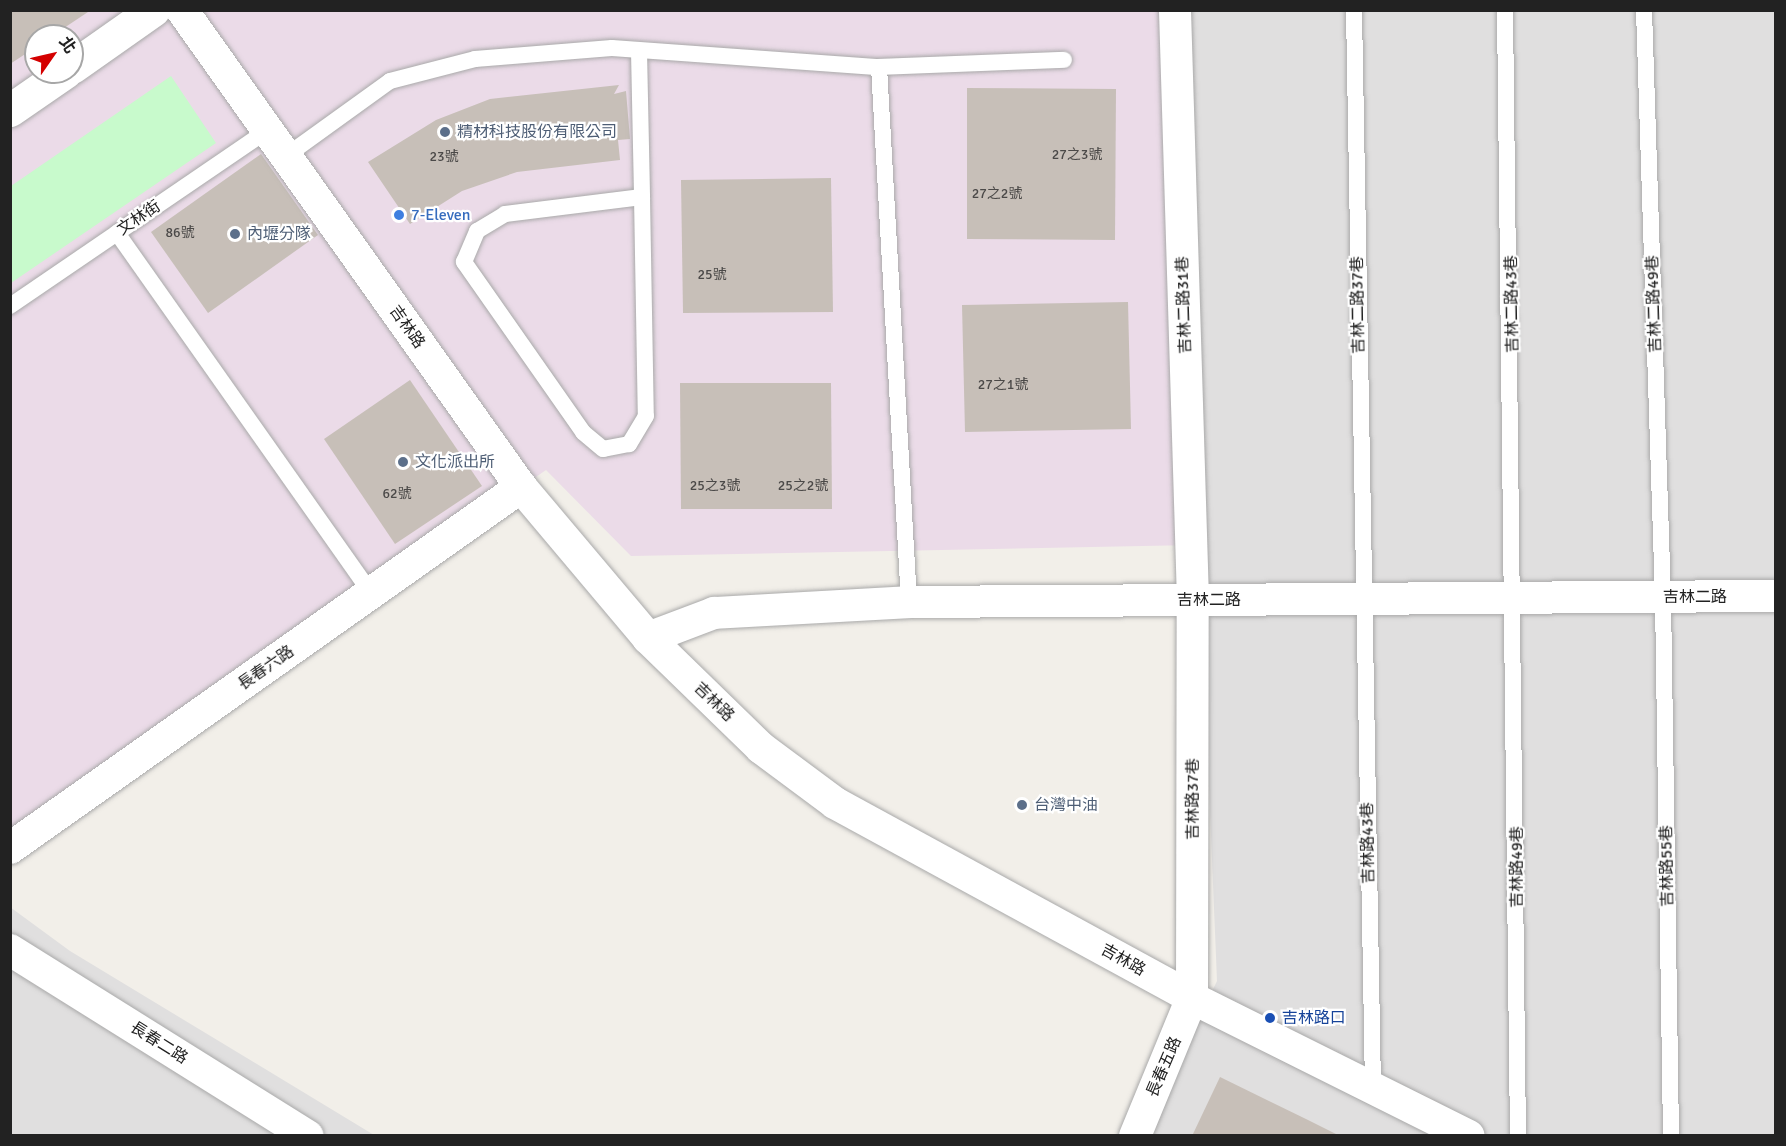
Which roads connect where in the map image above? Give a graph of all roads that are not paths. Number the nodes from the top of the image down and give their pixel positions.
1 (153, 10) edge
2 (182, 10) edge
3 (1175, 10) edge
4 (1354, 10) edge
5 (1505, 10) edge
6 (1644, 10) edge
7 (639, 51) junction
8 (84, 59) edge
9 (1064, 60) dead end
10 (879, 67) junction
11 (48, 84) edge
12 (10, 110) edge
13 (268, 130) junction
14 (286, 156) junction
15 (642, 197) junction
16 (117, 233) junction
17 (10, 306) edge
18 (521, 487) junction
19 (371, 593) junction
20 (1776, 596) edge
21 (1663, 597) junction
22 (1515, 598) junction
23 (1363, 599) junction
24 (1193, 600) junction
25 (909, 602) junction
26 (648, 638) junction
27 (10, 848) edge
28 (10, 950) edge
29 (1192, 998) junction
30 (1373, 1086) junction
31 (308, 1136) edge
32 (1135, 1136) edge
33 (1469, 1136) edge
34 (1518, 1136) edge
35 (1671, 1136) edge

1 - 8 street
2 - 13 street, 吉林路
3 - 24 street, 吉林二路31巷
4 - 23 lane, 吉林二路37巷
5 - 22 lane, 吉林二路43巷
6 - 21 lane, 吉林二路49巷
7 - 10 lane
7 - 14 lane
7 - 15 lane
9 - 10 lane
10 - 25 lane
11 - 12 street
13 - 14 street, 吉林路
13 - 16 lane, 文林街
14 - 18 street, 吉林路
15 - 15 lane
16 - 17 lane, 文林街
16 - 19 lane
18 - 19 street, 長春六路
18 - 26 street, 吉林路
19 - 27 street, 長春六路
20 - 21 street, 吉林二路
21 - 22 street, 吉林二路
21 - 35 lane, 吉林路55巷
22 - 23 street, 吉林二路
22 - 34 lane, 吉林路49巷
23 - 24 street, 吉林二路
23 - 30 lane, 吉林路43巷
24 - 25 street, 吉林二路
24 - 29 street, 吉林路37巷
25 - 26 street, 吉林二路
26 - 29 street, 吉林路
28 - 31 street, 長春二路
29 - 30 street, 吉林路
29 - 32 street, 長春五路
30 - 33 street, 吉林路

